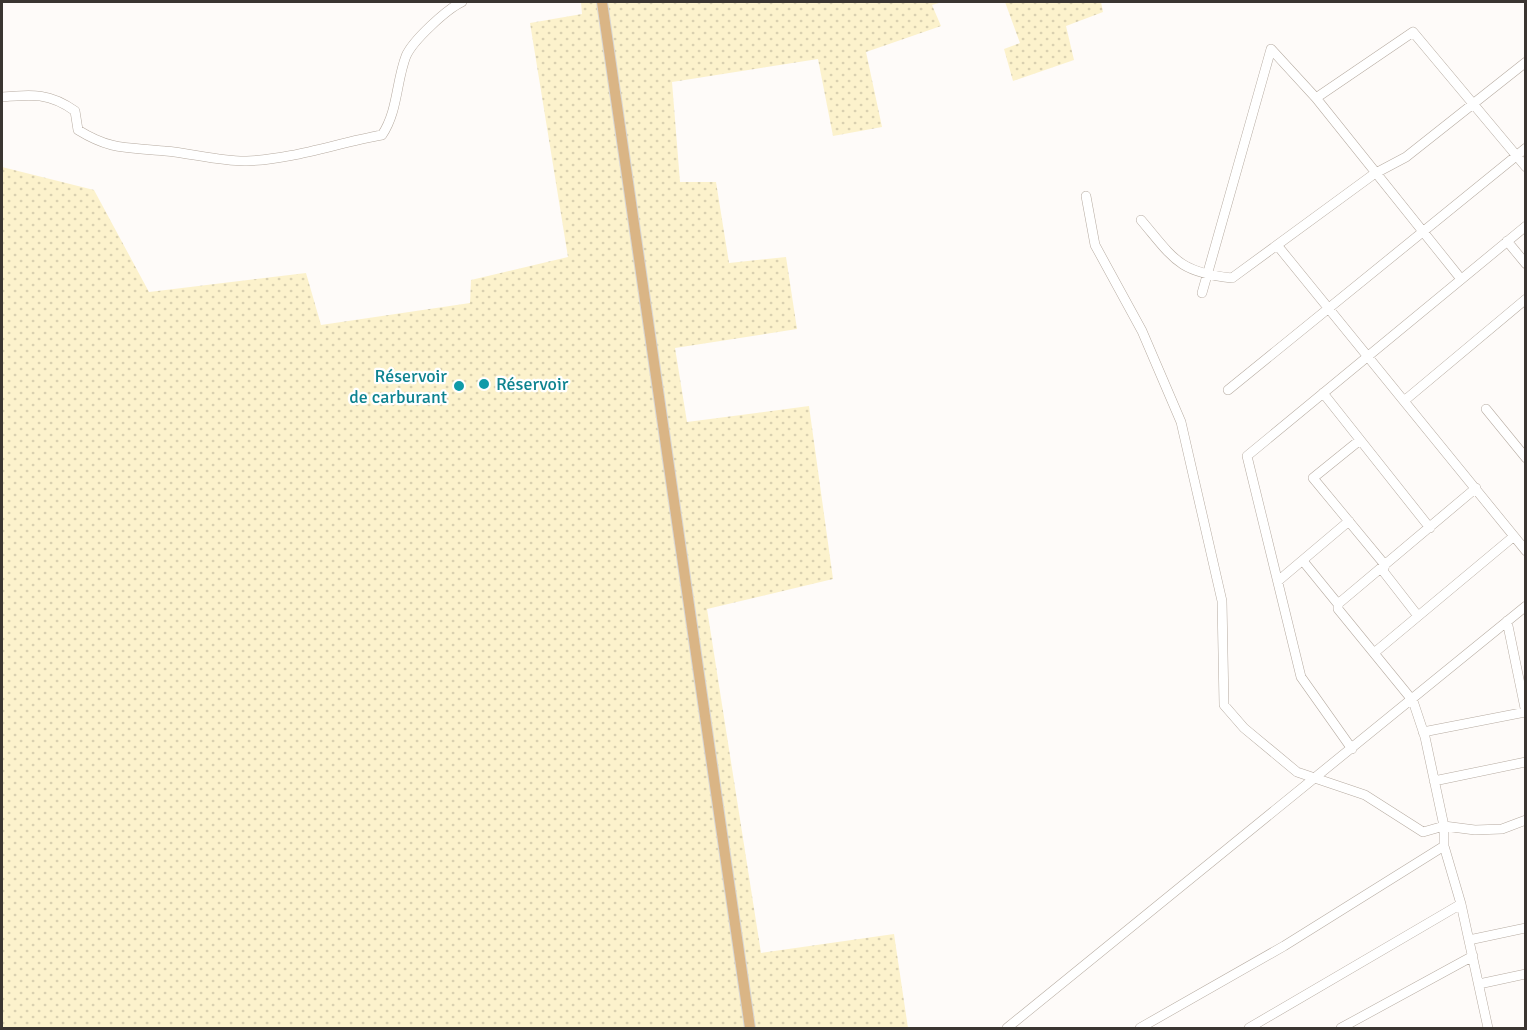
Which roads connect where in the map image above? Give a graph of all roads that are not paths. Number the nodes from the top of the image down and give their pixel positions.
1 (462, 2) edge
2 (602, 2) edge
3 (1526, 62) edge
4 (2, 97) edge
5 (1316, 98) junction
6 (1473, 103) junction
7 (1526, 148) edge
8 (1516, 156) junction
9 (1526, 168) edge
10 (1374, 174) junction
11 (1086, 196) dead end
12 (1141, 220) dead end
13 (1526, 226) edge
14 (1423, 232) junction
15 (1507, 241) junction
16 (1277, 245) junction
17 (1526, 264) edge
18 (1207, 275) junction
19 (1461, 279) junction
20 (1202, 293) dead end
21 (1526, 299) edge
22 (1329, 308) junction
23 (1368, 356) junction
24 (1228, 390) dead end
25 (1323, 393) junction
26 (1404, 401) junction
27 (1486, 409) dead end
28 (1360, 440) junction
29 (1526, 458) edge
30 (1476, 488) junction
31 (1349, 522) junction
32 (1430, 528) junction
33 (1513, 537) junction
34 (1526, 551) edge
35 (1303, 561) junction
36 (1385, 565) junction
37 (1278, 581) junction
38 (1338, 604) junction
39 (1526, 606) edge
40 (1418, 616) junction
41 (1508, 621) junction
42 (1374, 653) junction
43 (1526, 654) edge
44 (1515, 656) junction
45 (1413, 701) junction
46 (1525, 712) edge
47 (1423, 732) junction
48 (1352, 749) junction
49 (1526, 762) edge
50 (1315, 779) junction
51 (1434, 781) junction
52 (1526, 820) edge
53 (1444, 826) junction
54 (1444, 846) junction
55 (1461, 904) junction
56 (1526, 928) edge
57 (1469, 940) junction
58 (1473, 956) junction
59 (1526, 974) edge
60 (1479, 984) junction
61 (750, 1029) edge
62 (1006, 1029) edge
63 (1140, 1029) edge
64 (1249, 1029) edge
65 (1341, 1029) edge
66 (1488, 1029) edge

1 - 4 street
2 - 61 main road
3 - 6 street
5 - 6 street
5 - 10 street
5 - 18 street
6 - 8 street
6 - 10 street
7 - 8 street
8 - 9 street
8 - 14 street
10 - 14 street
10 - 16 street
11 - 50 street
12 - 18 street
13 - 15 street
14 - 19 street
14 - 22 street
15 - 17 street
15 - 19 street
16 - 18 street
16 - 22 street
18 - 20 street
19 - 23 street
21 - 26 street
22 - 23 street
22 - 24 street
23 - 25 street
23 - 26 street
25 - 28 street
25 - 37 street
26 - 30 street
27 - 29 street
28 - 31 street
28 - 32 street
30 - 32 street
30 - 33 street
31 - 35 street
31 - 36 street
32 - 36 street
33 - 34 street
33 - 40 street
35 - 37 street
35 - 38 street
36 - 38 street
36 - 40 street
37 - 48 street
38 - 42 street
39 - 41 street
40 - 42 street
41 - 44 street
41 - 45 street
42 - 45 street
43 - 44 street
44 - 46 street
45 - 47 street
45 - 48 street
46 - 47 street
47 - 51 street
48 - 50 street
49 - 51 street
50 - 53 street
50 - 62 street
51 - 53 street
52 - 53 street
53 - 54 street
54 - 55 street
54 - 63 street
55 - 57 street
55 - 64 street
56 - 57 street
57 - 58 street
58 - 60 street
58 - 65 street
59 - 60 street
60 - 66 street

